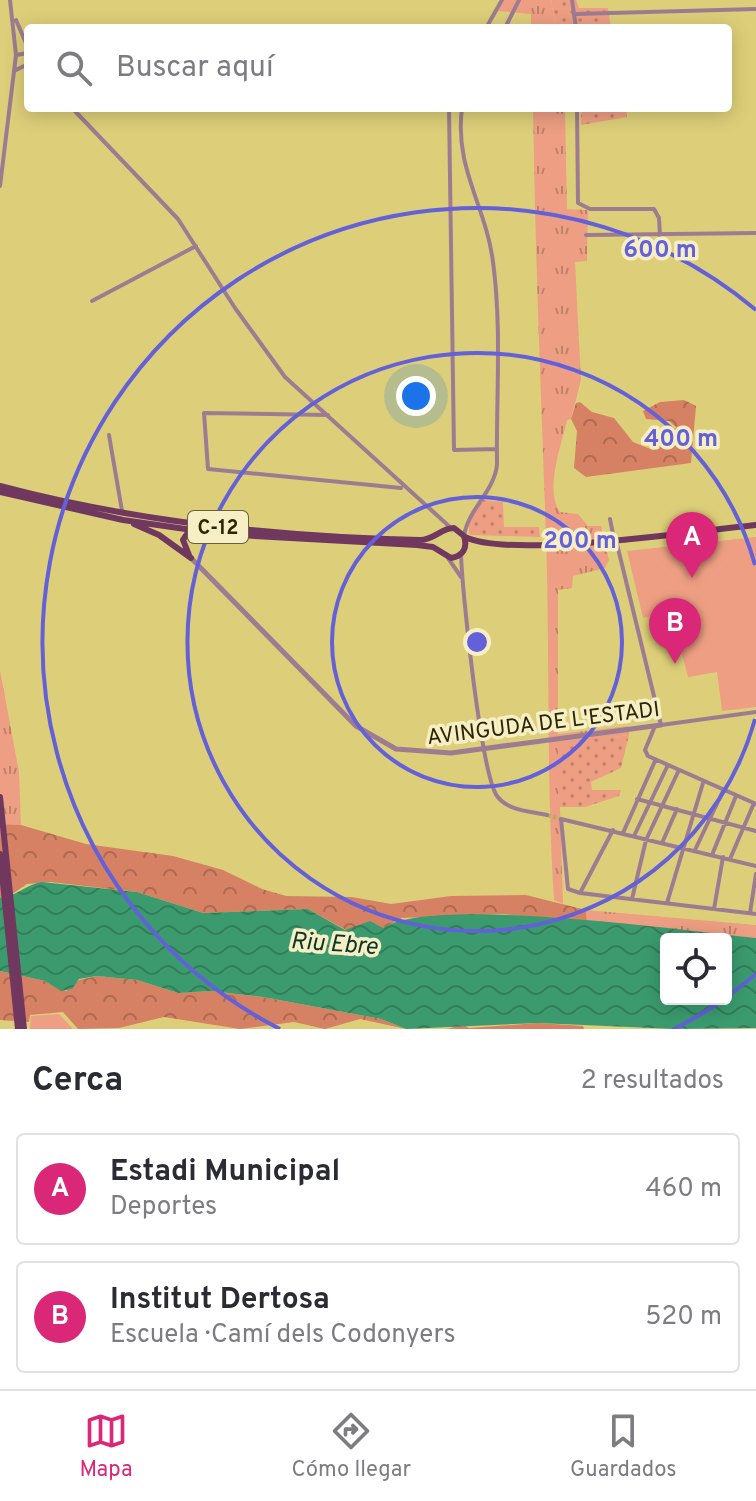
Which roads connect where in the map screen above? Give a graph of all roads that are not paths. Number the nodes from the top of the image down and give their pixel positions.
1 (10, 0) edge
2 (502, 0) edge
3 (519, 0) edge
4 (572, 0) edge
5 (756, 9) edge
6 (14, 14) junction
7 (575, 14) junction
8 (488, 24) edge
9 (507, 24) edge
10 (576, 24) edge
11 (24, 40) edge
12 (24, 52) edge
13 (16, 56) junction
14 (24, 61) edge
15 (24, 66) edge
16 (14, 72) junction
17 (76, 112) edge
18 (449, 112) edge
19 (462, 112) edge
20 (577, 112) edge
21 (0, 186) edge
22 (756, 233) edge
23 (586, 235) dead end
24 (660, 236) junction
25 (196, 246) junction
26 (92, 301) dead end
27 (331, 415) junction
28 (109, 435) dead end
29 (497, 449) junction
30 (404, 488) junction
31 (0, 491) edge
32 (434, 515) junction
33 (123, 517) junction
34 (610, 519) dead end
35 (466, 522) junction
36 (756, 525) edge
37 (453, 528) junction
38 (220, 534) junction
39 (439, 534) junction
40 (464, 537) junction
41 (615, 539) junction
42 (475, 544) junction
43 (438, 552) junction
44 (462, 553) junction
45 (191, 558) junction
46 (447, 558) junction
47 (462, 579) junction
48 (756, 713) edge
49 (658, 725) junction
50 (485, 749) junction
51 (655, 761) junction
52 (667, 767) junction
53 (678, 772) junction
54 (703, 783) junction
55 (723, 791) junction
56 (736, 796) junction
57 (0, 797) edge
58 (637, 799) junction
59 (650, 803) junction
60 (755, 803) edge
61 (662, 806) junction
62 (677, 809) junction
63 (691, 813) junction
64 (547, 815) tunnel mouth
65 (710, 818) junction
66 (726, 823) junction
67 (743, 828) junction
68 (613, 830) junction
69 (756, 831) edge
70 (623, 833) junction
71 (634, 836) junction
72 (646, 840) junction
73 (662, 843) junction
74 (682, 847) junction
75 (695, 851) junction
76 (0, 854) edge
77 (712, 855) junction
78 (723, 857) junction
79 (730, 859) junction
80 (756, 866) edge
81 (756, 874) edge
82 (580, 893) junction
83 (632, 899) junction
84 (667, 903) junction
85 (714, 909) junction
86 (753, 914) edge
87 (21, 1029) edge

1 - 6 street
2 - 8 street
3 - 9 street
4 - 7 street
5 - 7 street
6 - 11 street
6 - 13 street
7 - 10 street
12 - 13 street
13 - 14 street
13 - 16 street
15 - 16 street
16 - 21 street
17 - 25 street
18 - 29 street
19 - 29 street
20 - 24 street
22 - 24 street
23 - 24 street
25 - 26 street
25 - 27 street
27 - 30 street
27 - 30 street
28 - 33 street
29 - 35 street
30 - 32 street
31 - 33 main road, C-12
31 - 33 main road, C-12
32 - 37 street
32 - 39 street
33 - 38 main road, C-12
33 - 39 main road, C-12
33 - 45 main road
34 - 41 street
35 - 37 street
35 - 40 street
36 - 41 main road
37 - 39 main road, C-12
37 - 40 main road
38 - 43 main road, C-12
38 - 45 main road
39 - 43 main road
40 - 42 main road
40 - 44 main road
41 - 42 main road
41 - 49 street
42 - 44 main road
43 - 46 main road, C-12
44 - 46 main road
44 - 47 street
45 - 50 street, AVINGUDA DE L'ESTADI
46 - 47 street
47 - 50 street
48 - 49 street, AVINGUDA DE L'ESTADI
49 - 50 street, AVINGUDA DE L'ESTADI
49 - 51 street
50 - 64 street
51 - 52 street
51 - 58 street
52 - 53 street
52 - 59 street
53 - 54 street
53 - 61 street
54 - 55 street
54 - 63 street
55 - 56 street
55 - 65 street
56 - 60 street
56 - 66 street
57 - 87 main road
58 - 59 street
58 - 70 street
59 - 61 street
59 - 71 street
60 - 67 street
61 - 62 street
61 - 72 street
62 - 63 street
62 - 73 street
63 - 65 street
63 - 74 street
65 - 66 street
65 - 75 street
66 - 67 street
66 - 77 street
67 - 69 street
67 - 79 street
68 - 70 street
68 - 82 street
68 - 82 street
70 - 71 street
71 - 72 street
72 - 73 street
72 - 83 street
73 - 74 street
74 - 75 street
74 - 84 street
75 - 77 street
76 - 87 main road
77 - 78 street
78 - 79 street
78 - 85 street
79 - 80 street
81 - 86 street
82 - 83 street
83 - 84 street
84 - 85 street
85 - 86 street

